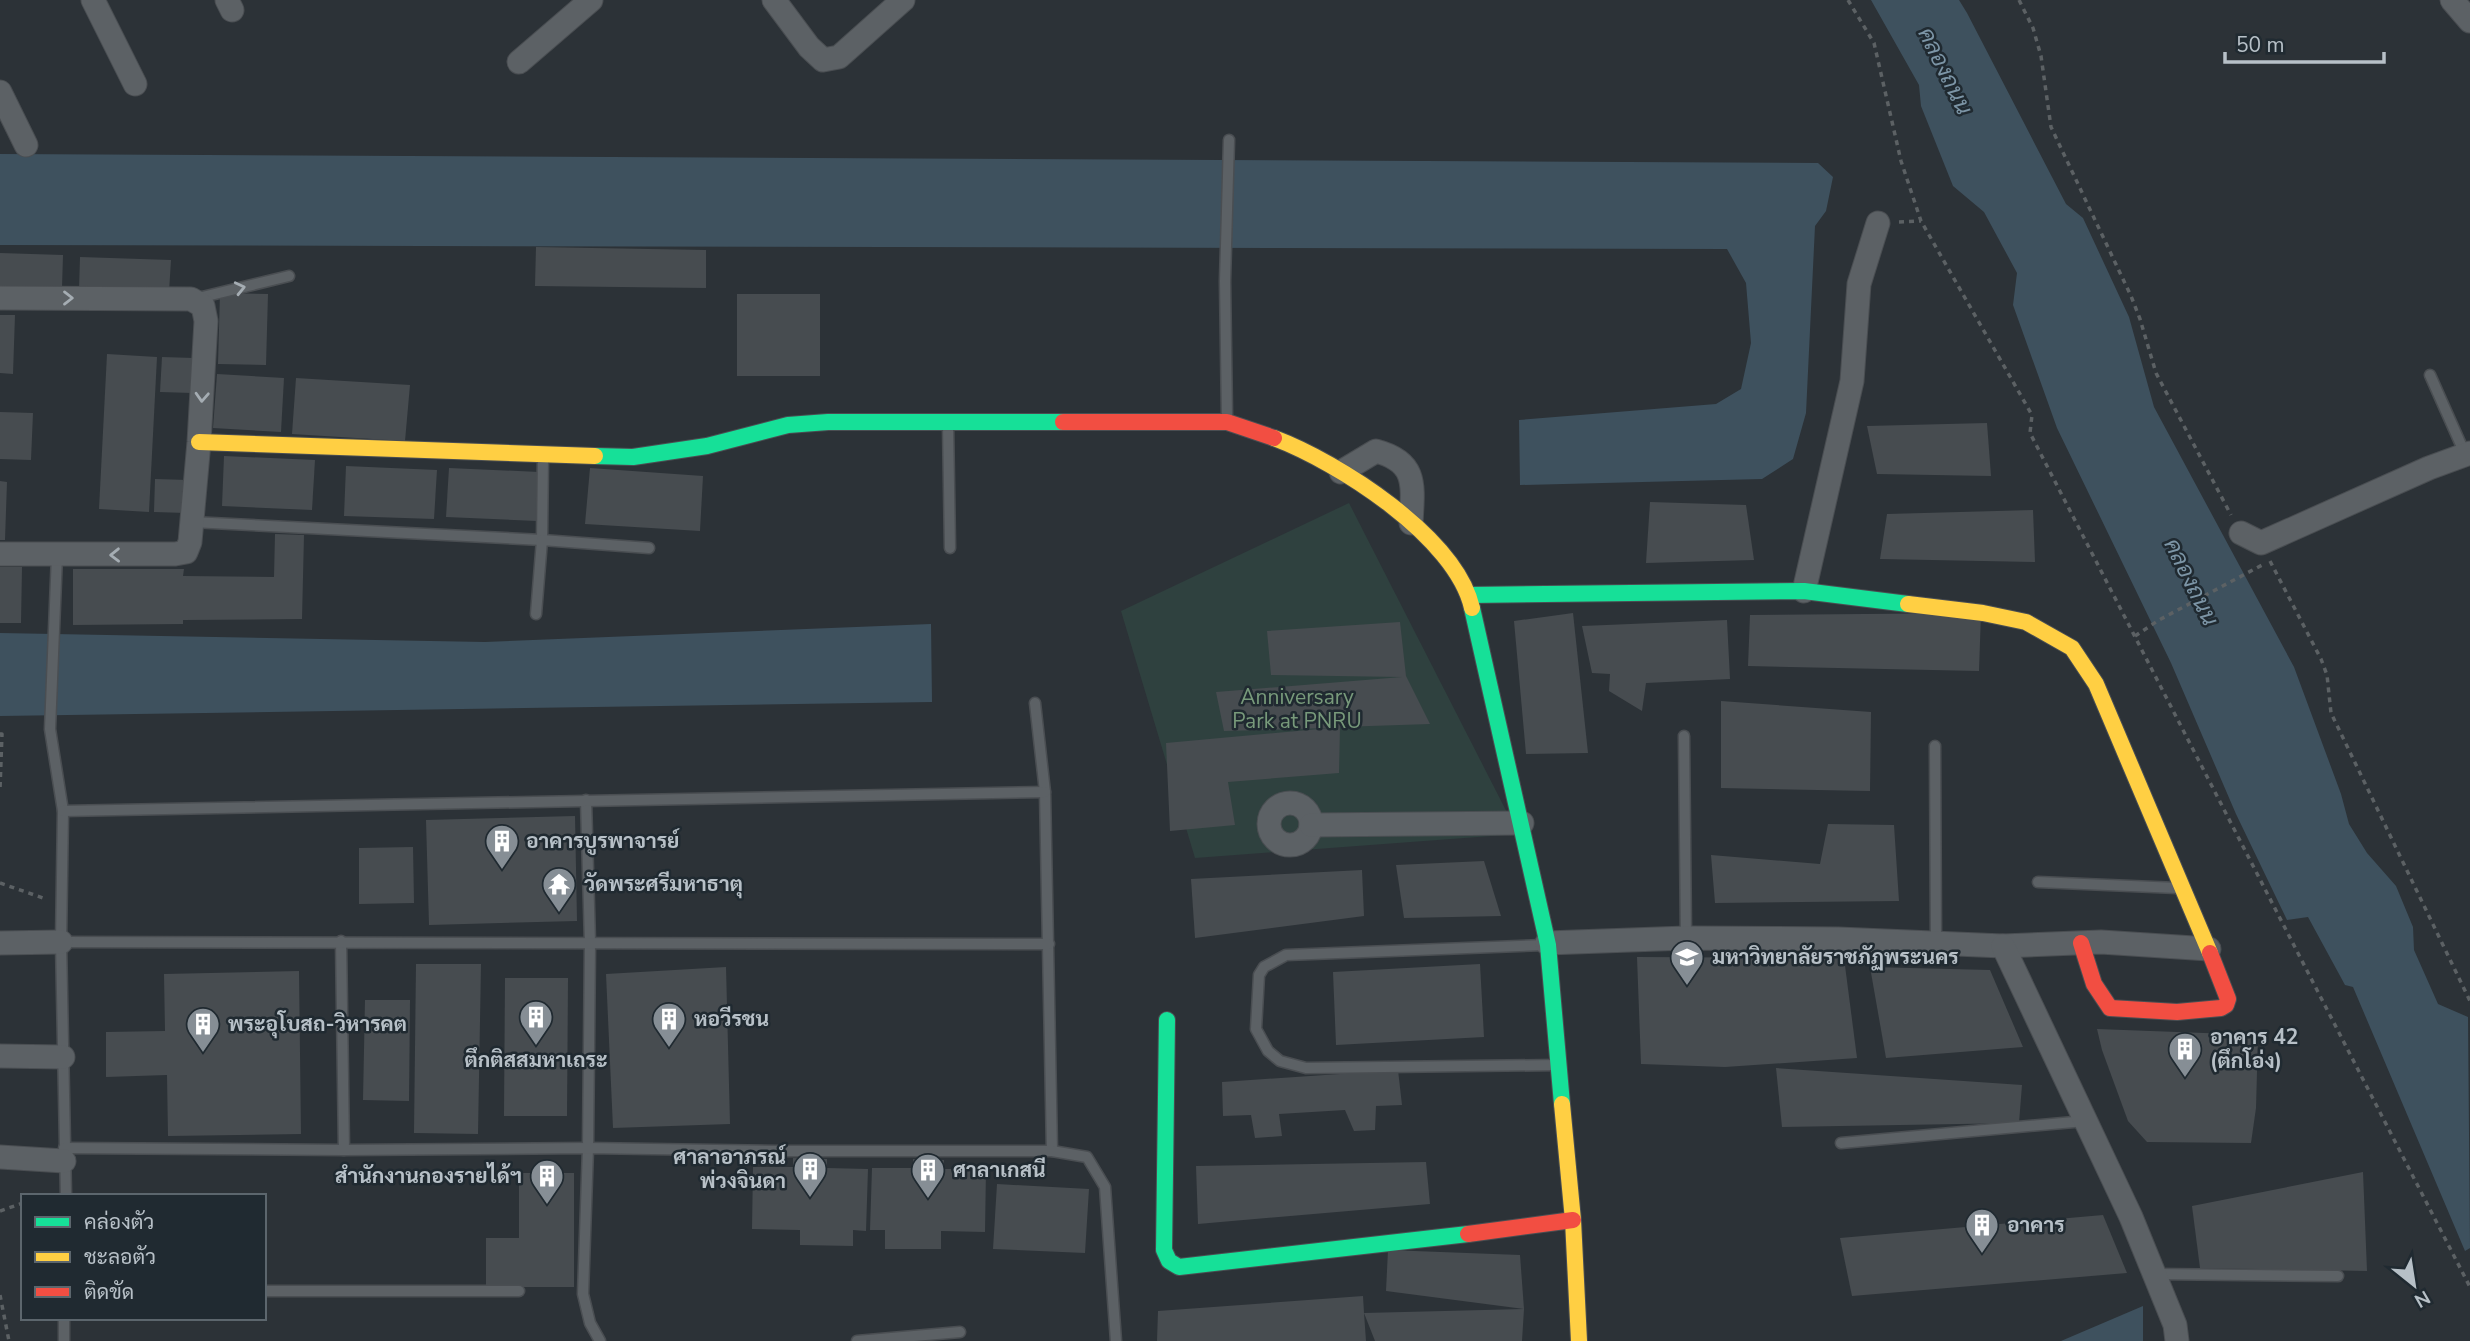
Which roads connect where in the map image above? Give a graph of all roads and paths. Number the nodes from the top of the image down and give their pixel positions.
1 (93, 0) edge
2 (591, 0) edge
3 (774, 0) edge
4 (903, 0) edge
5 (1849, 0) edge
6 (2019, 0) edge
7 (2452, 0) edge
8 (2470, 21) edge
9 (519, 62) dead end
10 (135, 84) dead end
11 (0, 92) edge
12 (1229, 140) dead end
13 (26, 145) dead end
14 (1878, 223) dead end
15 (289, 276) dead end
16 (0, 298) edge
17 (191, 299) junction
18 (2430, 375) dead end
19 (948, 421) junction
20 (1227, 422) junction
21 (200, 442) junction
22 (543, 453) junction
23 (2468, 457) edge
24 (1341, 472) junction
25 (192, 523) junction
26 (1411, 523) junction
27 (2251, 538) junction
28 (542, 540) junction
29 (649, 548) dead end
30 (950, 548) dead end
31 (0, 554) edge
32 (57, 555) junction
33 (2255, 570) dead end
34 (1804, 591) junction
35 (1469, 595) junction
36 (536, 614) dead end
37 (2135, 636) junction
38 (1035, 703) dead end
39 (0, 734) edge
40 (1684, 737) dead end
41 (1935, 746) dead end
42 (0, 789) edge
43 (1045, 792) junction
44 (586, 800) junction
45 (63, 811) junction
46 (1522, 823) junction
47 (1311, 825) dead end
48 (2038, 882) dead end
49 (0, 883) edge
50 (2183, 888) junction
51 (61, 904) junction
52 (1686, 938) junction
53 (341, 941) junction
54 (61, 942) junction
55 (0, 943) edge
56 (590, 943) junction
57 (2081, 943) junction
58 (1049, 944) junction
59 (1548, 944) junction
60 (1936, 944) junction
61 (2003, 946) junction
62 (2209, 949) junction
63 (2470, 1001) edge
64 (1167, 1020) dead end
65 (0, 1056) edge
66 (63, 1057) junction
67 (1560, 1065) junction
68 (2085, 1121) junction
69 (1841, 1143) dead end
70 (588, 1148) junction
71 (344, 1150) junction
72 (1052, 1151) junction
73 (64, 1155) junction
74 (0, 1157) edge
75 (66, 1194) edge
76 (21, 1204) edge
77 (0, 1211) edge
78 (1573, 1220) junction
79 (2155, 1274) junction
80 (2338, 1276) dead end
81 (2470, 1287) edge
82 (266, 1292) edge
83 (519, 1292) dead end
84 (0, 1295) edge
85 (64, 1320) edge
86 (960, 1332) dead end
87 (9, 1341) edge
88 (64, 1341) edge
89 (600, 1341) edge
90 (858, 1341) edge
91 (1116, 1341) edge
92 (1579, 1341) edge
93 (2177, 1341) edge

1 - 10 street
2 - 9 street
3 - 4 street
5 - 37 path
6 - 27 path
7 - 8 street
11 - 13 street
12 - 20 lane
14 - 34 street
17 -> 15 lane
16 -> 17 street
17 -> 21 street
18 - 23 lane
19 - 20 street
19 - 22 street
19 - 30 lane
20 - 24 street
21 - 22 street
21 - 25 street
22 - 28 lane
23 - 27 street
24 - 26 street
24 - 26 street
25 - 28 lane
25 -> 32 street
26 - 35 street
27 - 63 path
28 - 29 lane
28 - 36 lane
31 - 32 street
32 - 45 lane
33 - 37 path
34 - 35 street
34 - 50 street
35 - 46 street
37 - 81 path
38 - 43 lane
39 - 42 path
40 - 52 lane
41 - 60 lane
43 - 44 lane
43 - 58 lane
44 - 45 lane
44 - 56 lane
45 - 51 lane
46 - 47 street
46 - 59 street
48 - 50 lane
49 - 51 path
50 - 62 street
51 - 54 lane
52 - 59 street
52 - 60 street
53 - 54 lane
53 - 56 lane
53 - 71 lane
54 - 55 street
54 - 66 lane
56 - 58 lane
56 - 70 lane
57 - 61 street
57 - 62 street
57 - 62 street
58 - 72 lane
59 - 67 street
59 - 67 lane
60 - 61 street
61 - 68 street
64 - 78 street
65 - 66 street
66 - 73 lane
67 - 78 street
68 - 69 lane
68 - 79 street
70 - 71 lane
70 - 72 lane
70 - 89 lane
71 - 73 lane
72 - 91 lane
73 - 74 street
73 - 75 lane
76 - 77 path
78 - 92 street
79 - 80 lane
79 - 93 street
82 - 83 lane
84 - 87 path
85 - 88 lane
86 - 90 lane

